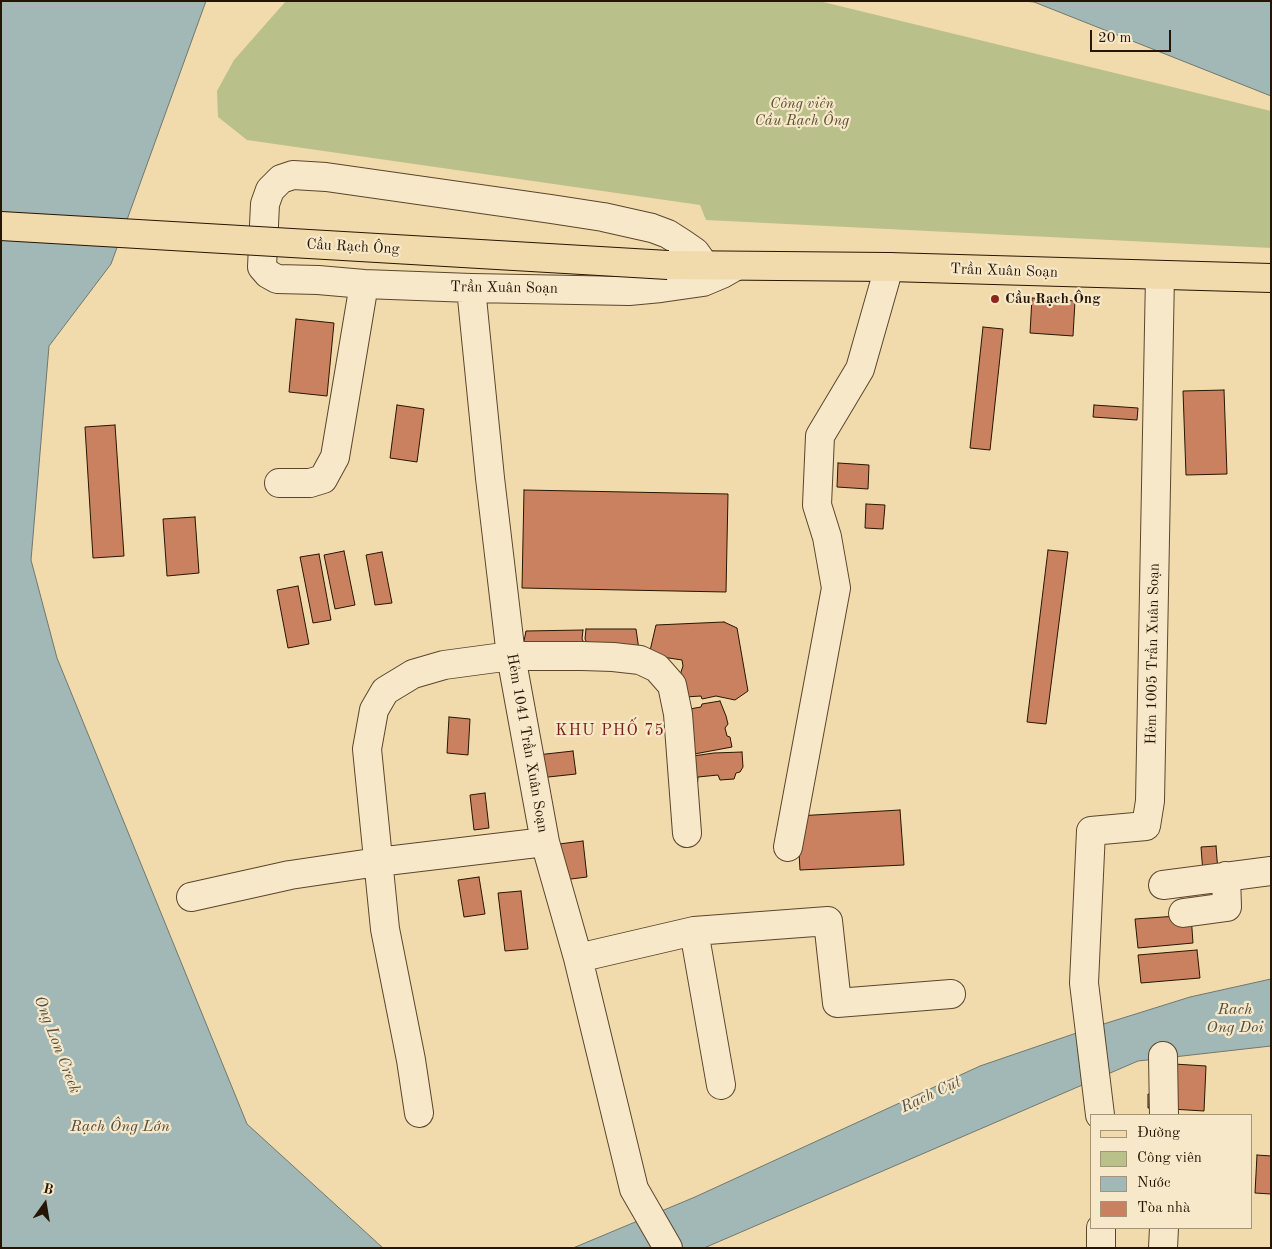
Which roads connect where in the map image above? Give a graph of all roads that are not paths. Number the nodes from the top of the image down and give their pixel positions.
1 (1, 226) edge
2 (704, 266) junction
3 (736, 266) junction
4 (889, 267) junction
5 (1160, 275) junction
6 (1271, 278) edge
7 (364, 284) junction
8 (471, 288) junction
9 (280, 482) dead end
10 (511, 656) junction
11 (687, 834) dead end
12 (544, 842) junction
13 (788, 848) dead end
14 (378, 862) junction
15 (1271, 871) edge
16 (1226, 876) junction
17 (1163, 885) dead end
18 (191, 897) dead end
19 (1183, 913) dead end
20 (694, 931) junction
21 (578, 958) junction
22 (951, 994) dead end
23 (1162, 1056) dead end
24 (721, 1085) dead end
25 (419, 1113) dead end
26 (1100, 1114) edge
27 (1164, 1114) edge
28 (1101, 1229) edge
29 (1164, 1229) edge
30 (668, 1248) edge
31 (1101, 1248) edge
32 (1163, 1248) edge

1 - 2 main road, Cầu Rạch Ông, bridge
2 - 3 main road, Trần Xuân Soạn
2 - 7 street, Trần Xuân Soạn
3 - 4 main road, Trần Xuân Soạn
3 - 8 street, Trần Xuân Soạn
4 - 5 main road, Trần Xuân Soạn
4 - 13 street
5 - 6 main road, Trần Xuân Soạn
5 - 26 street, Hẻm 1005 Trần Xuân Soạn
7 - 8 street, Trần Xuân Soạn
7 - 9 street
8 - 10 street, Hẻm 1041 Trần Xuân Soạn
10 - 11 street
10 - 12 street, Hẻm 1041 Trần Xuân Soạn
10 - 14 street
12 - 14 street
12 - 21 street, Hẻm 1041 Trần Xuân Soạn
14 - 18 street
14 - 25 street
15 - 16 street
16 - 17 street
16 - 19 street
20 - 21 street
20 - 22 street
20 - 24 street
21 - 30 street, Hẻm 1041 Trần Xuân Soạn
23 - 27 street
28 - 31 street
29 - 32 street

